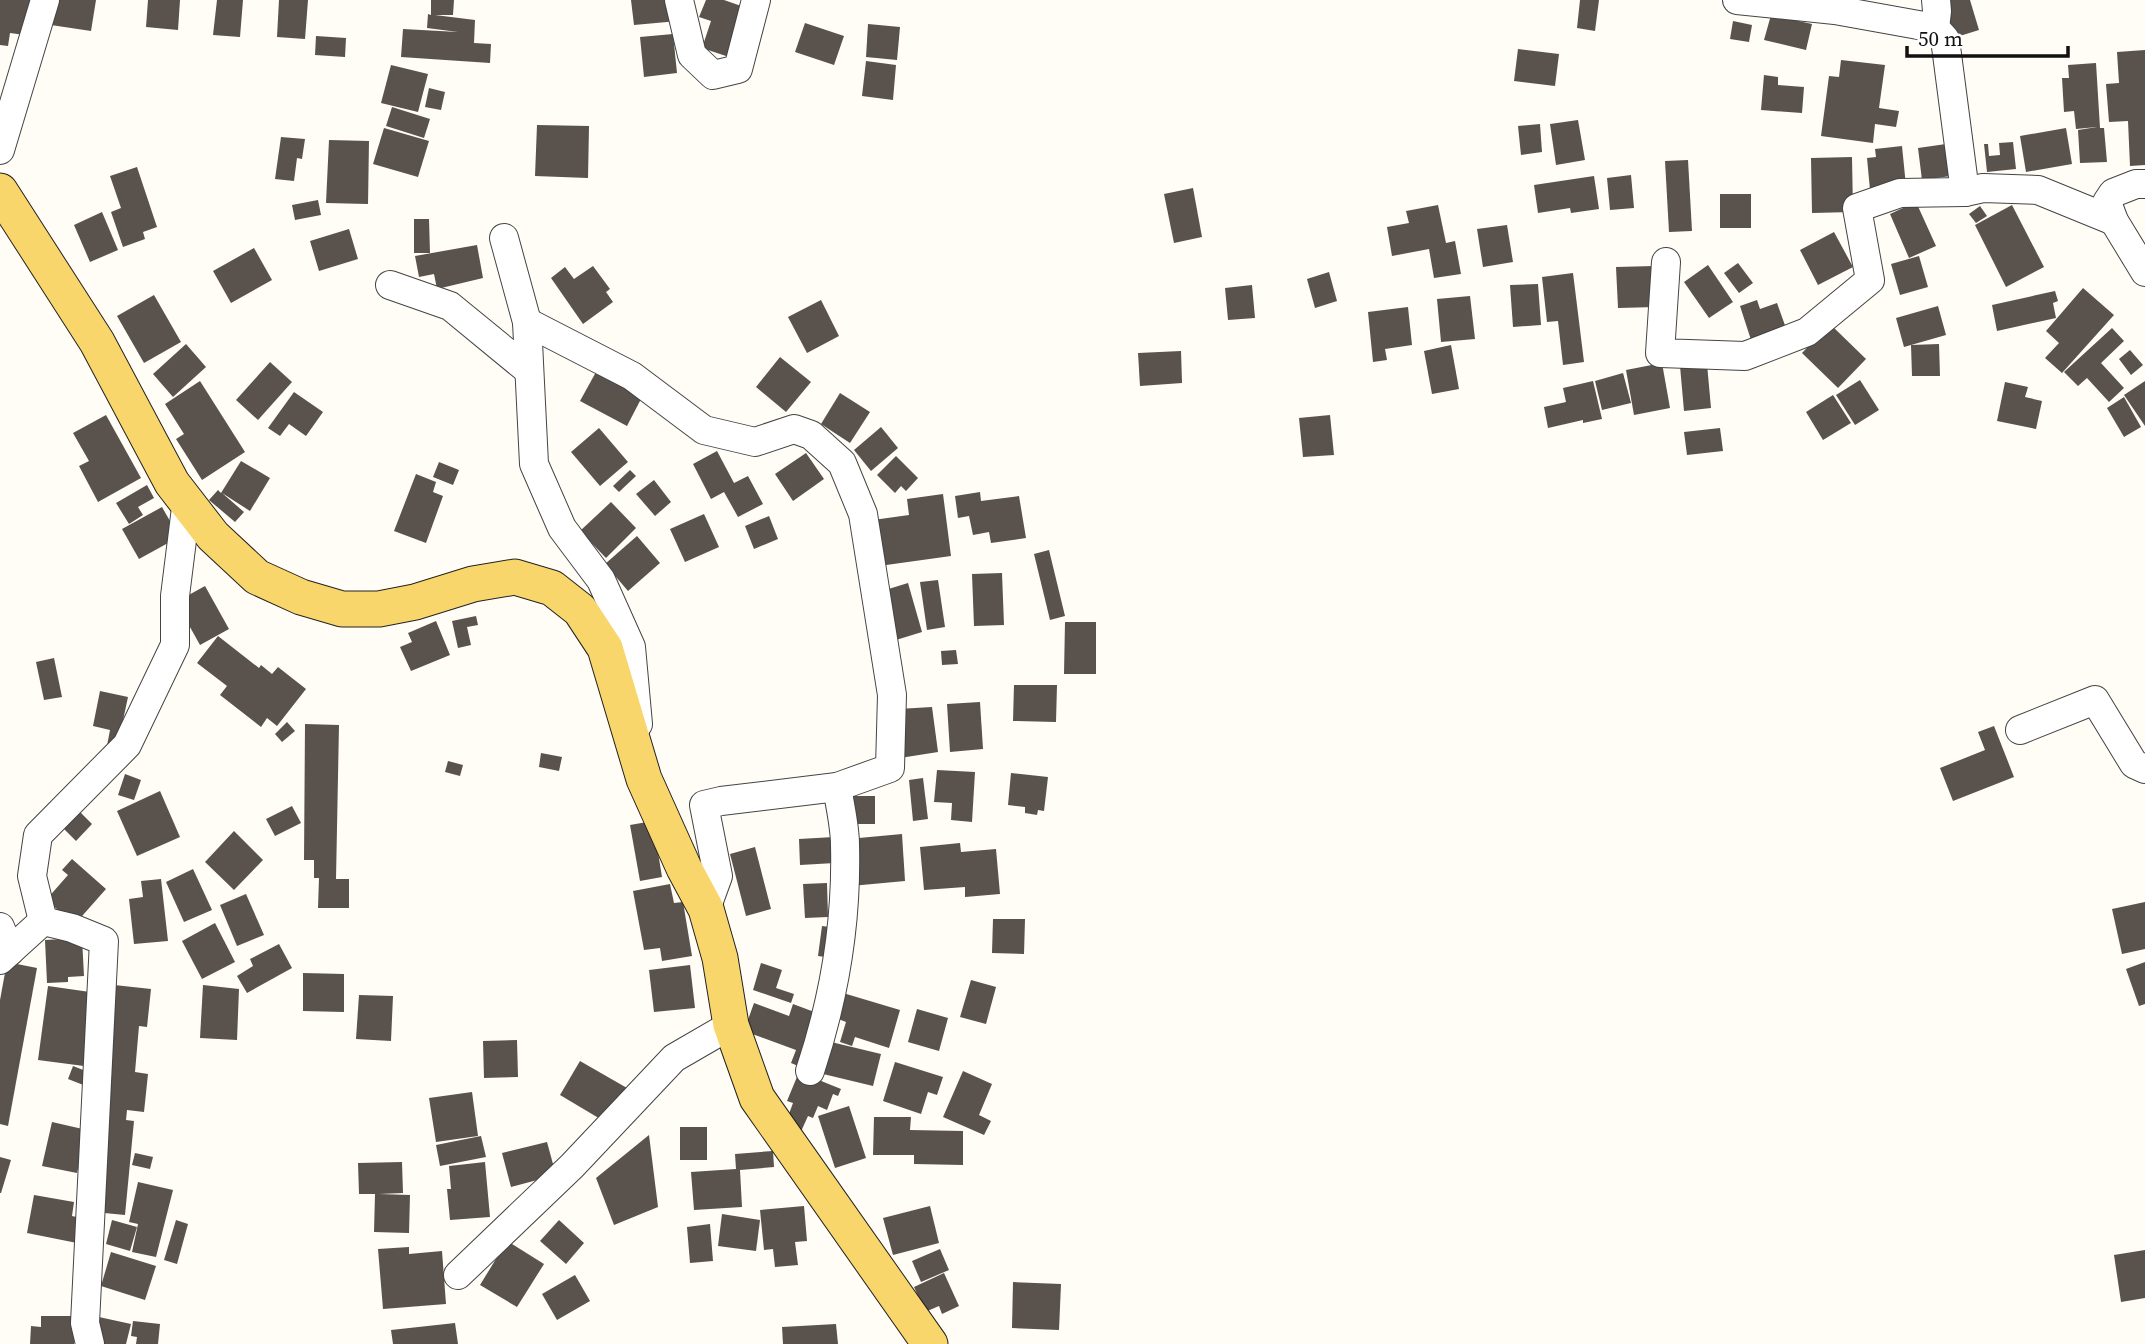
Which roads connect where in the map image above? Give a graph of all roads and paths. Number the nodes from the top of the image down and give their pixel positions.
1 (45, 0) edge
2 (679, 0) edge
3 (756, 0) edge
4 (1737, 0) edge
5 (1935, 14) edge
6 (0, 150) edge
7 (2145, 184) edge
8 (0, 191) edge
9 (1965, 192) junction
10 (2114, 221) junction
11 (504, 238) dead end
12 (1666, 262) dead end
13 (2145, 272) edge
14 (390, 285) dead end
15 (527, 322) junction
16 (528, 370) junction
17 (187, 500) junction
18 (2020, 730) dead end
19 (2145, 769) edge
20 (643, 779) junction
21 (837, 787) junction
22 (706, 909) junction
23 (43, 921) junction
24 (3, 946) edge
25 (731, 1025) junction
26 (810, 1072) dead end
27 (458, 1275) dead end
28 (90, 1344) edge
29 (930, 1344) edge

1 - 6 street
2 - 3 street
4 - 5 street
5 - 9 street
7 - 10 street
8 - 17 main road
9 - 10 street
9 - 12 street
10 - 13 street
11 - 15 street
14 - 16 street
15 - 16 street
15 - 21 street
16 - 20 street
17 - 20 main road
17 - 23 street
18 - 19 street
20 - 22 main road
21 - 22 street
21 - 26 street
22 - 25 main road
23 - 24 street
23 - 28 street
25 - 27 street
25 - 29 main road

